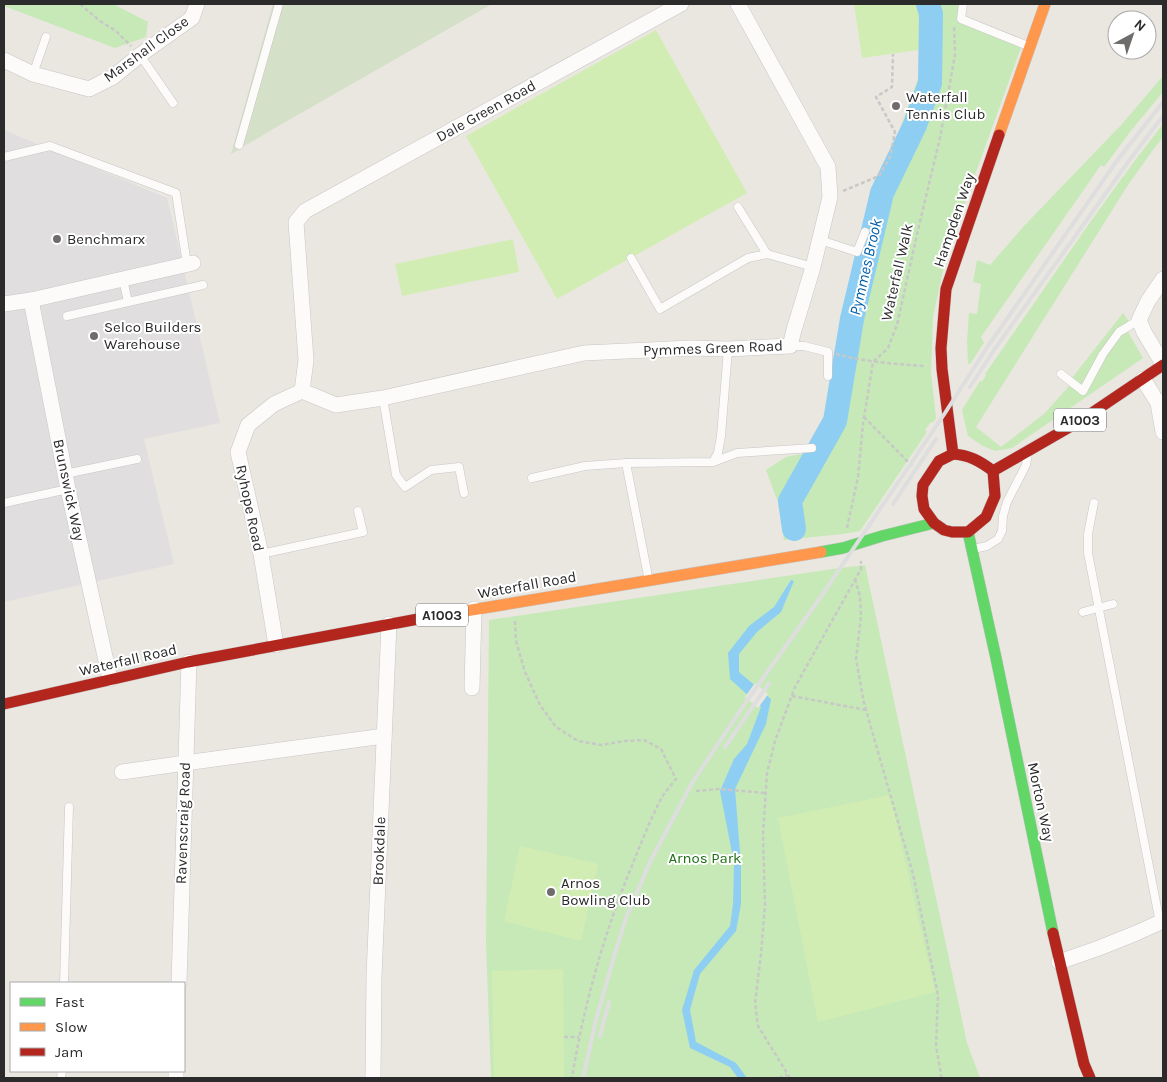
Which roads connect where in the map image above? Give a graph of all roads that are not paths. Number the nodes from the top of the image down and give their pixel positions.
1 (197, 4) edge
2 (279, 4) edge
3 (681, 4) edge
4 (738, 4) edge
5 (963, 4) edge
6 (1045, 4) edge
7 (46, 37) dead end
8 (1030, 47) junction
9 (140, 55) junction
10 (4, 60) edge
11 (34, 74) junction
12 (173, 103) dead end
13 (238, 145) dead end
14 (4, 157) edge
15 (738, 207) dead end
16 (865, 232) dead end
17 (820, 240) junction
18 (767, 254) junction
19 (631, 258) dead end
20 (190, 263) joint
21 (813, 267) junction
22 (123, 279) junction
23 (1163, 280) edge
24 (203, 285) dead end
25 (31, 300) junction
26 (128, 302) junction
27 (4, 304) edge
28 (67, 316) dead end
29 (1139, 320) junction
30 (790, 346) junction
31 (728, 349) junction
32 (1163, 364) edge
33 (1060, 374) dead end
34 (828, 376) dead end
35 (1143, 379) junction
36 (302, 391) junction
37 (383, 398) junction
38 (1163, 432) edge
39 (812, 448) dead end
40 (1027, 452) junction
41 (953, 454) junction
42 (137, 459) dead end
43 (713, 462) junction
44 (626, 463) junction
45 (993, 471) junction
46 (532, 478) dead end
47 (66, 482) junction
48 (464, 493) dead end
49 (4, 503) edge
50 (1094, 503) dead end
51 (358, 511) dead end
52 (895, 522) dead end
53 (934, 523) junction
54 (968, 532) junction
55 (882, 536) junction
56 (972, 549) junction
57 (261, 554) junction
58 (649, 580) junction
59 (1113, 604) dead end
60 (1098, 608) junction
61 (474, 609) junction
62 (1083, 612) dead end
63 (389, 624) junction
64 (276, 646) junction
65 (189, 662) junction
66 (110, 679) junction
67 (472, 688) dead end
68 (4, 704) edge
69 (384, 736) junction
70 (185, 762) junction
71 (122, 772) dead end
72 (69, 807) dead end
73 (1162, 922) edge
74 (1059, 962) junction
75 (64, 982) edge
76 (179, 982) edge
77 (373, 1078) edge
78 (1090, 1078) edge

1 - 9 street, Marshall Close
2 - 13 lane
3 - 36 street, Dale Green Road
4 - 17 street, Pymmes Green Road
5 - 8 lane
6 - 8 main road, Hampden Way
7 - 11 lane
8 - 41 main road, Hampden Way
9 - 11 street, Marshall Close
9 - 12 lane
10 - 11 street, Marshall Close
14 - 20 lane
15 - 18 lane
16 - 17 lane
17 - 21 street, Pymmes Green Road
18 - 19 lane
18 - 21 lane
20 - 22 street
21 - 30 street, Pymmes Green Road
22 - 25 street
22 - 26 lane
23 - 29 street
24 - 26 lane
25 - 27 street
25 - 47 street, Brunswick Way
26 - 28 lane
29 - 32 street
29 - 33 lane
30 - 31 street, Pymmes Green Road
30 - 34 lane
31 - 37 street, Pymmes Green Road
31 - 43 lane
32 - 35 main road, A1003
35 - 38 street
35 - 40 main road, A1003
36 - 37 street, Pymmes Green Road
36 - 57 street, Ryhope Road
37 - 48 lane
39 - 43 lane
40 - 45 main road, A1003
40 - 56 lane
41 - 45 main road
41 - 53 main road
42 - 47 lane
43 - 44 lane
44 - 46 lane
44 - 58 lane
45 - 54 main road
47 - 49 lane
47 - 66 street, Brunswick Way
50 - 60 lane
51 - 57 lane
52 - 55 main road
53 - 54 main road
53 - 55 main road, Waterfall Road
54 - 56 main road, Morton Way
55 - 58 main road, Waterfall Road / A1003
56 - 74 main road, Morton Way
57 - 64 street, Ryhope Road
58 - 61 main road, Waterfall Road / A1003
59 - 60 lane
60 - 62 lane
60 - 73 lane
61 - 63 main road, Waterfall Road / A1003
61 - 67 street
63 - 64 main road, Waterfall Road / A1003
63 - 69 street, Brookdale
64 - 65 main road, Waterfall Road / A1003
65 - 66 main road, Waterfall Road / A1003
65 - 70 street, Ravenscraig Road
66 - 68 main road, Waterfall Road / A1003
69 - 70 street
69 - 77 street, Brookdale
70 - 71 street
70 - 76 street, Ravenscraig Road
72 - 75 lane
73 - 74 street
74 - 78 main road, Morton Way

